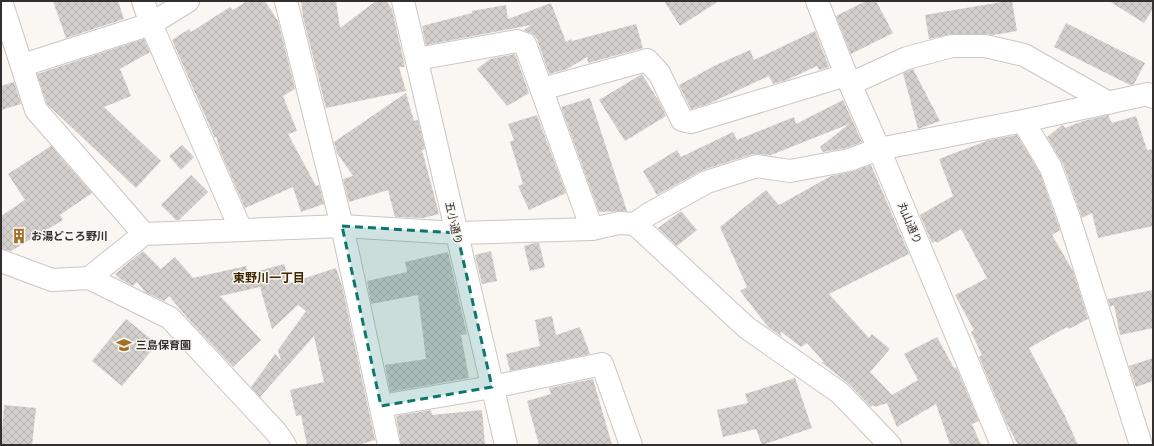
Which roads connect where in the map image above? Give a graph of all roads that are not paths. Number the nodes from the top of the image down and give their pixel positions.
1 (143, 1) edge
2 (188, 1) edge
3 (286, 1) edge
4 (403, 1) edge
5 (817, 1) edge
6 (1, 4) edge
7 (151, 24) junction
8 (417, 59) junction
9 (22, 65) junction
10 (848, 80) junction
11 (542, 89) junction
12 (1153, 97) edge
13 (1109, 102) junction
14 (1022, 121) junction
15 (879, 149) junction
16 (635, 224) junction
17 (342, 226) junction
18 (592, 229) junction
19 (241, 230) junction
20 (457, 233) junction
21 (144, 234) junction
22 (1, 261) edge
23 (89, 278) junction
24 (492, 387) junction
25 (381, 406) junction
26 (285, 445) edge
27 (389, 445) edge
28 (506, 445) edge
29 (631, 445) edge
30 (890, 445) edge
31 (1002, 445) edge
32 (1141, 445) edge

1 - 7 street
2 - 7 street
3 - 17 street
4 - 8 street, 五小通り
5 - 10 street, 丸山通り
6 - 9 street
7 - 9 street
7 - 19 street
8 - 11 street
8 - 20 street, 五小通り
9 - 21 street
10 - 11 street
10 - 13 street
10 - 15 street, 丸山通り
11 - 18 street
12 - 13 street
13 - 14 street
14 - 15 street
14 - 32 street
15 - 16 street
15 - 31 street, 丸山通り
16 - 18 street
16 - 30 street
17 - 19 street
17 - 20 street
17 - 25 street
18 - 20 street
19 - 21 street
20 - 24 street, 五小通り
21 - 23 street
22 - 23 street
23 - 26 street
24 - 25 street
24 - 28 street, 五小通り
24 - 29 street
25 - 27 street

